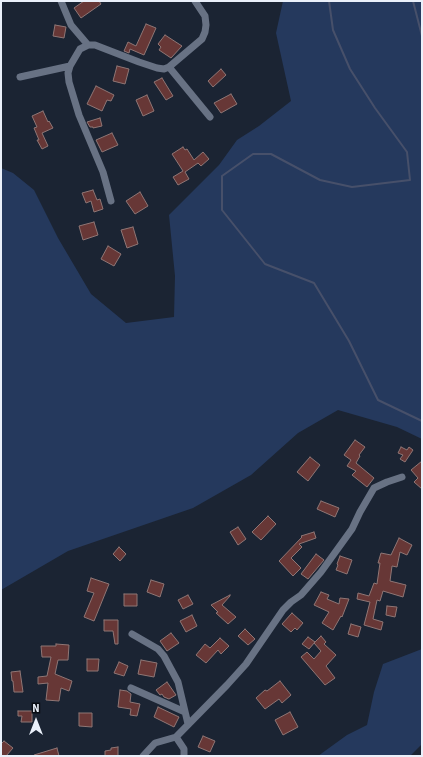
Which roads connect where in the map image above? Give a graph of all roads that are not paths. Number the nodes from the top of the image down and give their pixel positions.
1 (61, 1) edge
2 (195, 1) edge
3 (88, 45) junction
4 (70, 66) junction
5 (169, 67) junction
6 (20, 77) dead end
7 (210, 117) dead end
8 (111, 201) dead end
9 (402, 477) dead end
10 (132, 634) dead end
11 (132, 688) dead end
12 (185, 712) junction
13 (188, 724) junction
14 (176, 737) junction
15 (143, 756) edge
16 (184, 756) edge

1 - 3 street
2 - 5 street
3 - 4 street
3 - 5 street
4 - 6 street
4 - 8 street
5 - 7 street
9 - 13 street
10 - 12 street
11 - 12 street
12 - 13 street
13 - 14 street
14 - 15 street
14 - 16 street

